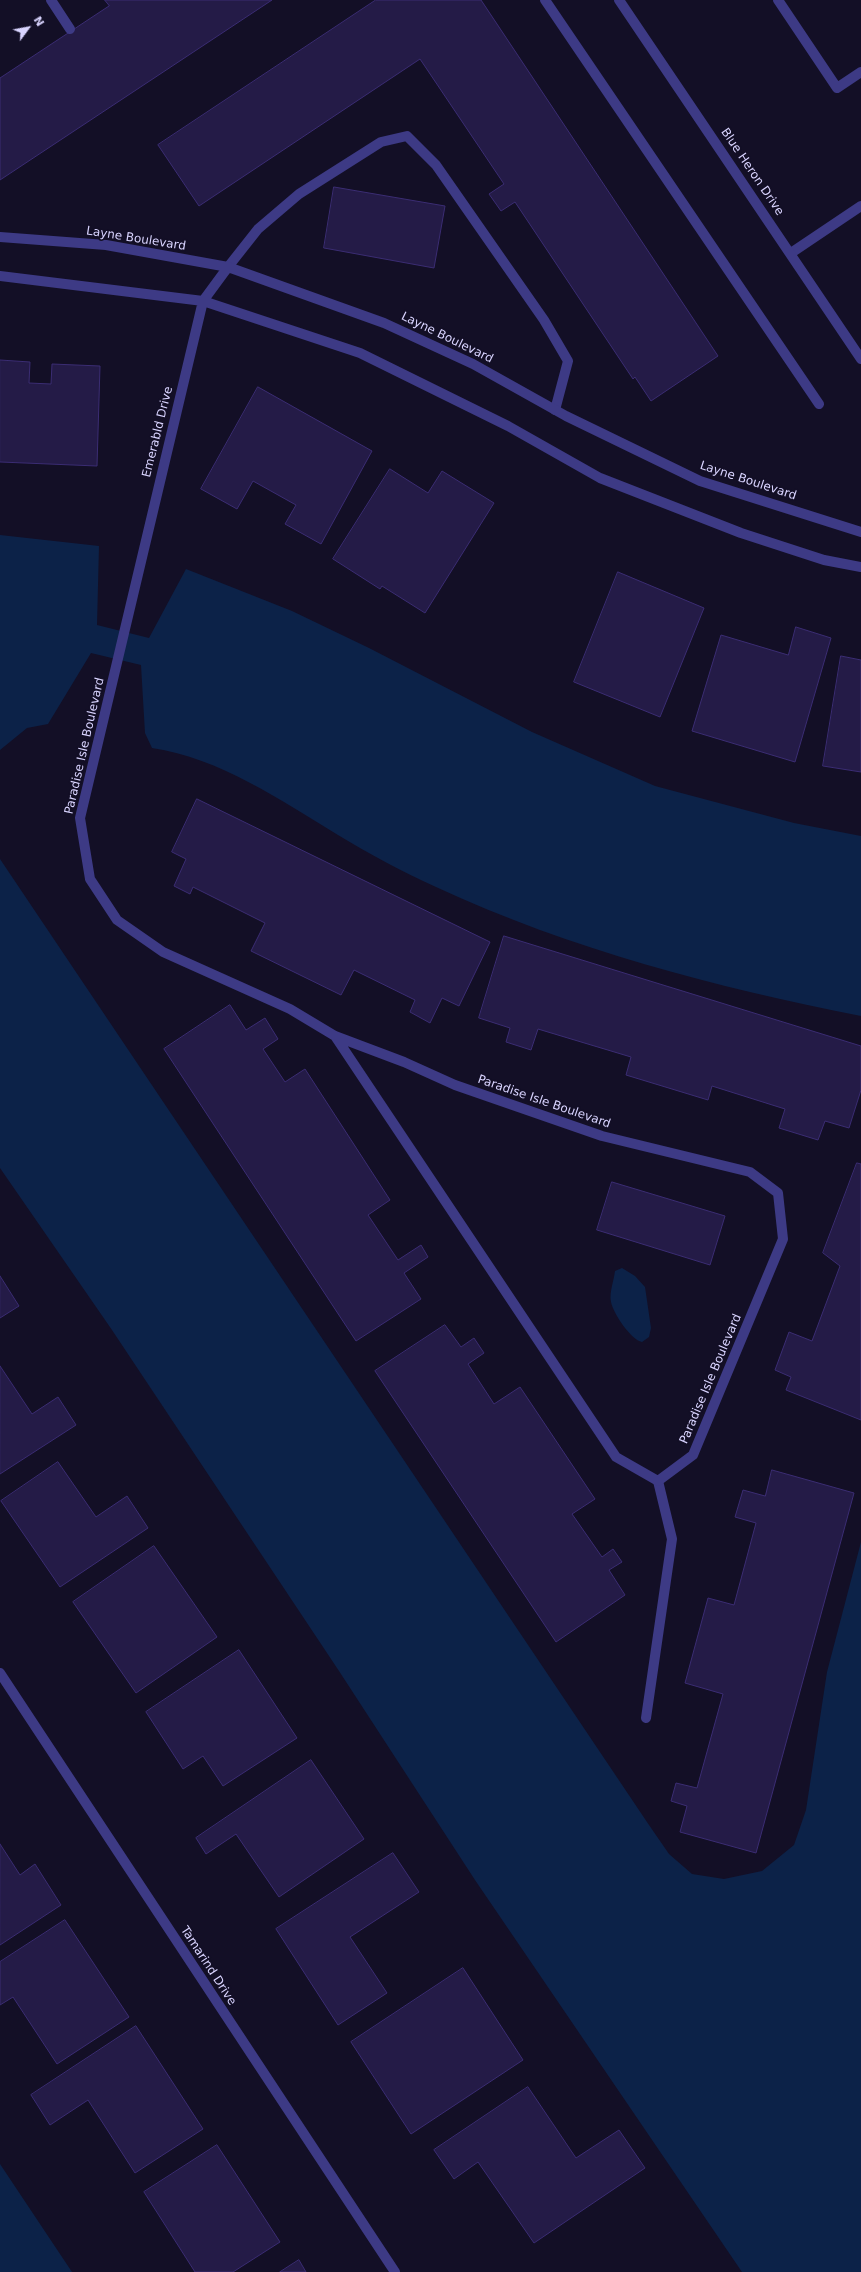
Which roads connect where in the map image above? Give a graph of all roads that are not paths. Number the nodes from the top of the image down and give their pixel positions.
1 (51, 0) edge
2 (545, 0) edge
3 (619, 0) edge
4 (778, 0) edge
5 (70, 29) dead end
6 (861, 72) edge
7 (861, 206) edge
8 (0, 237) edge
9 (790, 252) junction
10 (228, 267) junction
11 (0, 276) edge
12 (203, 301) junction
13 (861, 359) edge
14 (819, 404) dead end
15 (555, 410) junction
16 (861, 532) edge
17 (861, 567) edge
18 (130, 611) joint
19 (335, 1036) junction
20 (658, 1481) junction
21 (0, 1673) edge
22 (646, 1718) dead end
23 (395, 2272) edge

1 - 5 street
2 - 14 street
3 - 9 street, Blue Heron Drive
4 - 6 street
7 - 9 street
8 - 10 street, Layne Boulevard
9 - 13 street, Blue Heron Drive
10 - 12 street, Emerabld Drive
10 - 15 street, Layne Boulevard
10 - 15 street, Emerabld Drive
11 - 12 street
12 - 17 street
12 - 18 street, Emerabld Drive
15 - 16 street, Layne Boulevard
18 - 19 street, Paradise Isle Boulevard
19 - 20 street, Paradise Isle Boulevard
19 - 20 street, Paradise Isle Boulevard
20 - 22 street
21 - 23 street, Tamarind Drive

